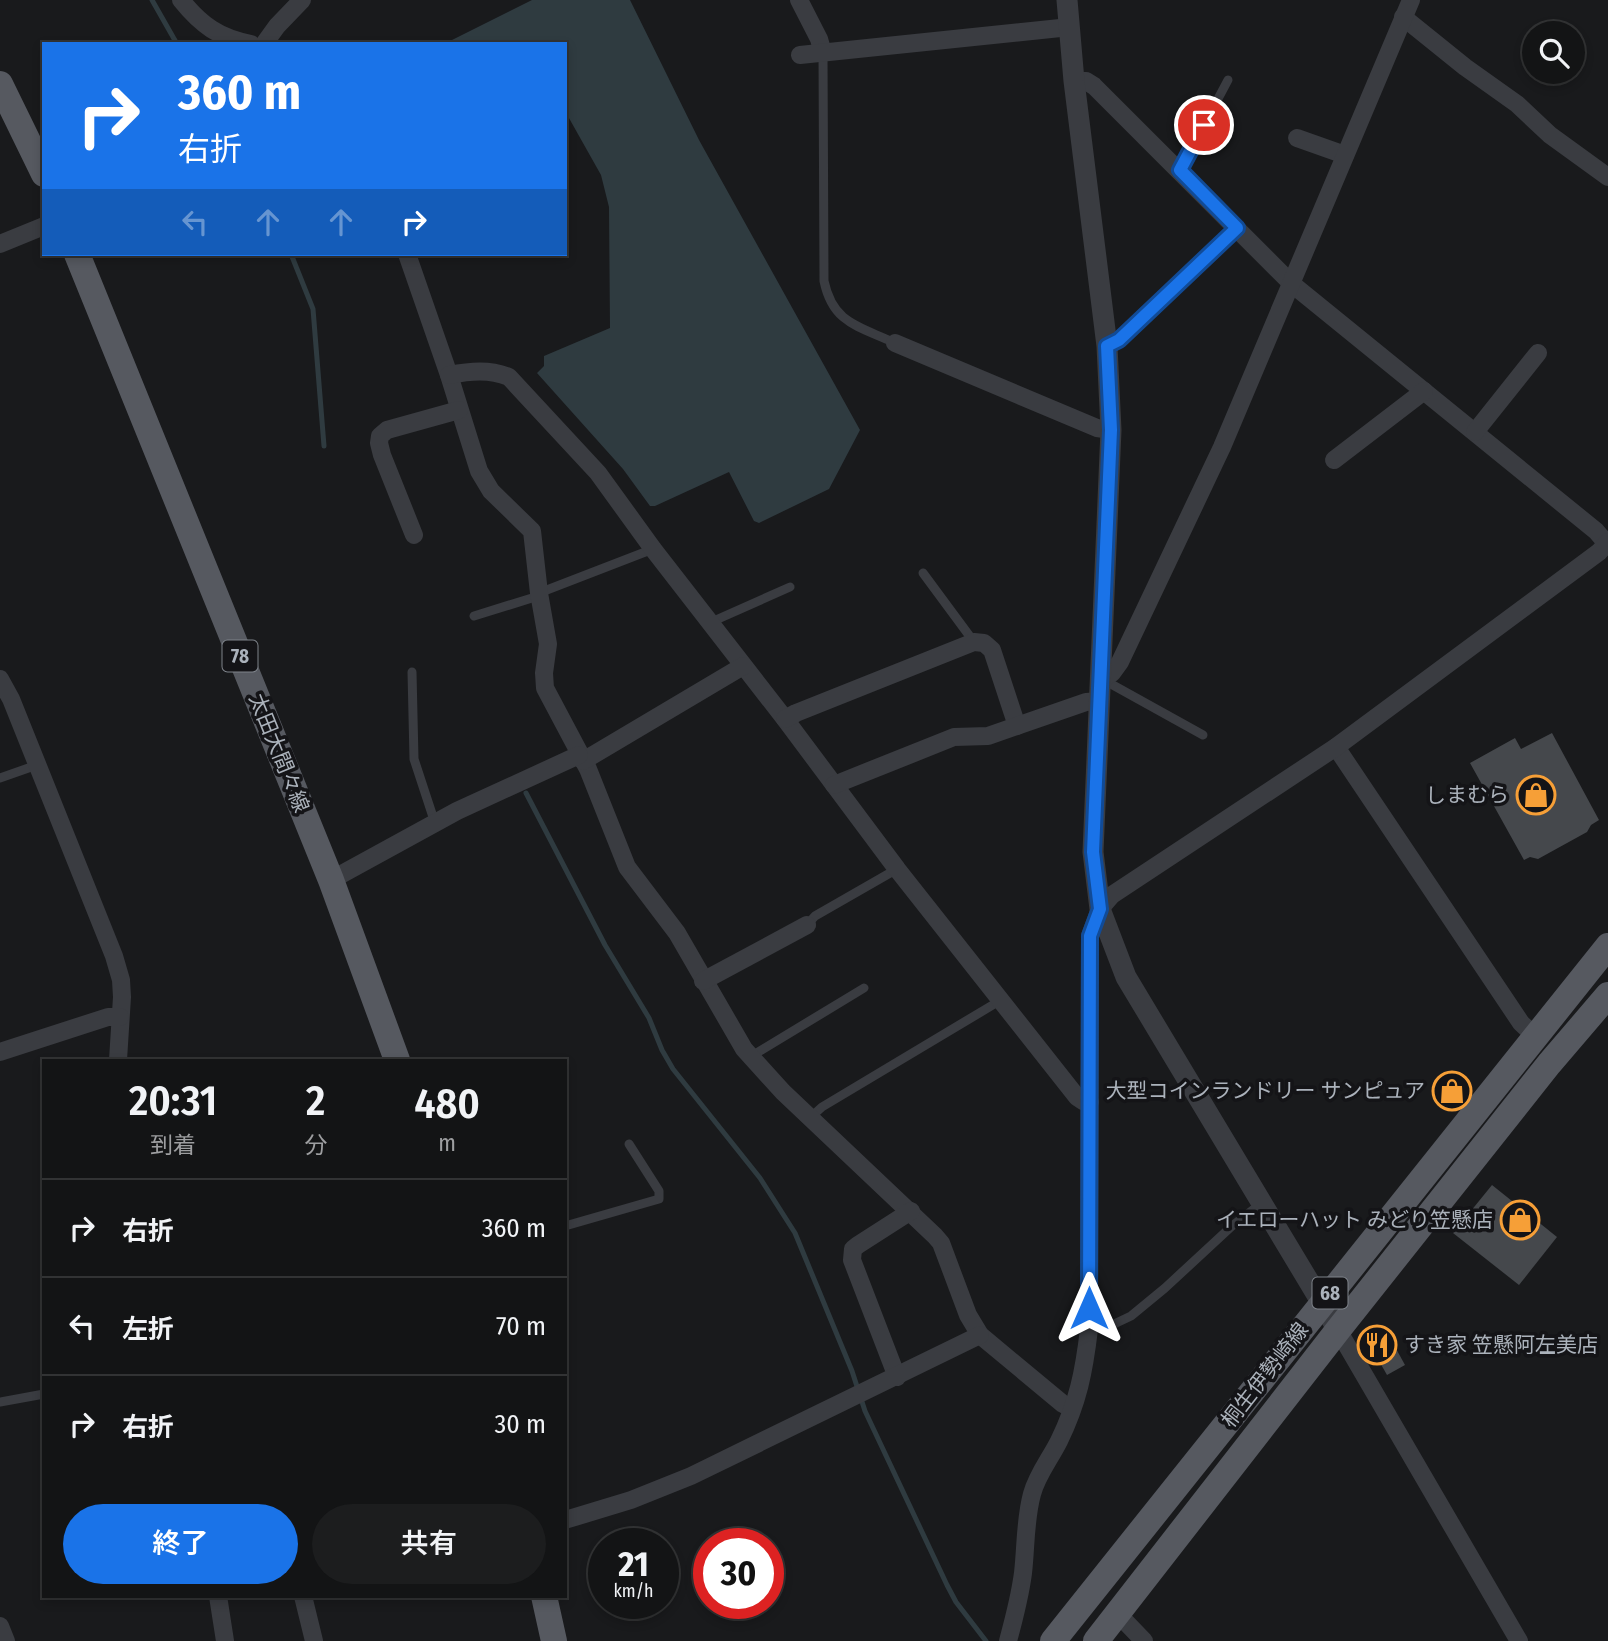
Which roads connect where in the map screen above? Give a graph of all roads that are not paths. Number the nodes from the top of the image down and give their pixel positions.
1 (181, 0) edge
2 (302, 0) edge
3 (799, 0) edge
4 (1067, 0) edge
5 (1411, 0) edge
6 (1403, 17) junction
7 (1070, 27) junction
8 (245, 42) edge
9 (265, 42) edge
10 (823, 53) junction
11 (800, 55) dead end
12 (1228, 80) dead end
13 (1074, 81) junction
14 (0, 84) edge
15 (1297, 138) dead end
16 (1345, 155) junction
17 (42, 170) edge
18 (1180, 170) junction
19 (1608, 177) edge
20 (42, 227) edge
21 (1237, 228) junction
22 (0, 243) edge
23 (78, 256) edge
24 (408, 256) edge
25 (1292, 285) junction
26 (895, 343) joint
27 (1107, 346) junction
28 (1538, 354) dead end
29 (449, 375) junction
30 (1424, 391) junction
31 (459, 410) junction
32 (1111, 430) junction
33 (1475, 432) junction
34 (1334, 460) dead end
35 (414, 535) dead end
36 (1608, 544) edge
37 (653, 549) junction
38 (923, 573) dead end
39 (790, 587) dead end
40 (539, 593) junction
41 (474, 617) dead end
42 (709, 623) junction
43 (974, 642) junction
44 (743, 666) junction
45 (412, 672) dead end
46 (0, 679) edge
47 (1101, 690) junction
48 (785, 719) junction
49 (1017, 726) junction
50 (1203, 735) dead end
51 (1336, 747) junction
52 (581, 758) junction
53 (37, 765) junction
54 (0, 779) edge
55 (834, 785) junction
56 (435, 823) junction
57 (897, 869) junction
58 (331, 880) junction
59 (1100, 909) junction
60 (807, 925) joint
61 (1608, 946) edge
62 (703, 981) junction
63 (864, 988) dead end
64 (1608, 995) edge
65 (1001, 1000) junction
66 (120, 1017) junction
67 (1536, 1037) junction
68 (0, 1052) edge
69 (750, 1057) junction
70 (118, 1059) edge
71 (397, 1059) edge
72 (1090, 1102) junction
73 (811, 1117) junction
74 (629, 1144) dead end
75 (1263, 1202) junction
76 (911, 1211) junction
77 (567, 1225) edge
78 (1322, 1303) junction
79 (1089, 1329) junction
80 (1338, 1330) junction
81 (980, 1335) junction
82 (897, 1377) junction
83 (42, 1394) edge
84 (0, 1402) edge
85 (1072, 1409) junction
86 (567, 1519) edge
87 (218, 1598) edge
88 (303, 1598) edge
89 (544, 1598) edge
90 (1118, 1614) junction
91 (0, 1626) edge
92 (6, 1641) edge
93 (225, 1641) edge
94 (314, 1641) edge
95 (554, 1641) edge
96 (1008, 1641) edge
97 (1054, 1641) edge
98 (1096, 1641) edge
99 (1144, 1641) edge
100 (1520, 1641) edge

1 - 8 street
2 - 9 street
3 - 10 street
4 - 7 street
5 - 6 street
6 - 16 street
6 - 19 street
7 - 10 street
7 - 13 street
10 - 11 street
10 - 26 lane
12 - 18 lane
13 - 18 street
13 - 27 street
14 - 17 main road
15 - 16 street
16 - 25 street
18 - 21 street
20 - 22 street
21 - 25 street
21 - 27 lane
23 - 58 main road, 太田大間々線 / 78
24 - 29 street
25 - 30 street
25 - 47 street
26 - 32 street
27 - 32 street
28 - 33 street
29 - 31 street
29 - 37 street
30 - 33 street
30 - 34 street
31 - 35 street
31 - 40 street
32 - 47 street
33 - 36 street
36 - 51 street
37 - 40 lane
37 - 42 street
38 - 43 lane
39 - 42 lane
40 - 41 lane
40 - 52 street
42 - 44 street
43 - 48 street
43 - 49 street
44 - 48 street
44 - 52 street
45 - 56 lane
46 - 53 street
47 - 49 street
47 - 50 lane
47 - 59 street
48 - 55 street
49 - 55 street
51 - 59 street
51 - 67 street
52 - 56 street
52 - 62 street
53 - 54 lane
53 - 66 street
55 - 57 street
56 - 58 street
57 - 60 lane
57 - 65 street
58 - 71 main road, 太田大間々線 / 78
59 - 72 street
59 - 75 street
60 - 62 street
61 - 67 main road, 桐生伊勢崎線 / 68
62 - 69 street
63 - 69 lane
64 - 80 main road, 桐生伊勢崎線 / 68
65 - 72 street
65 - 73 lane
66 - 68 street
66 - 70 street
67 - 78 main road, 桐生伊勢崎線 / 68
69 - 73 street
72 - 79 street
73 - 76 street
74 - 77 lane
75 - 78 street
75 - 79 lane
76 - 81 street
76 - 82 street
78 - 80 street
78 - 97 main road, 桐生伊勢崎線 / 68
79 - 85 street
80 - 90 main road, 桐生伊勢崎線 / 68
80 - 100 street
81 - 82 street
81 - 85 street
82 - 86 street
83 - 84 lane
85 - 96 street
87 - 93 street
88 - 94 street
89 - 95 main road
90 - 98 main road, 桐生伊勢崎線 / 68
90 - 99 street
91 - 92 street

